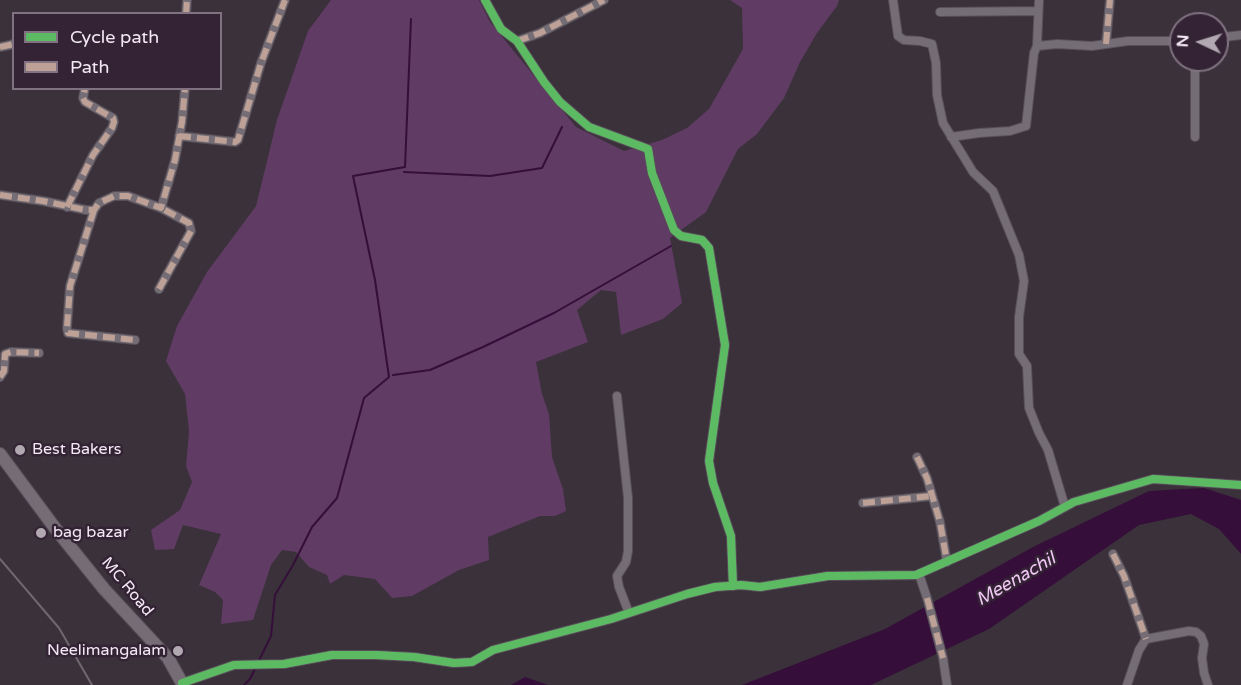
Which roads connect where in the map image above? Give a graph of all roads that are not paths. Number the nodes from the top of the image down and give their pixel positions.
1 (285, 0) edge
2 (485, 0) edge
3 (604, 0) edge
4 (893, 0) edge
5 (1039, 0) edge
6 (1110, 0) edge
7 (1038, 11) junction
8 (940, 12) dead end
9 (517, 40) junction
10 (1169, 41) edge
11 (1106, 44) junction
12 (1037, 46) junction
13 (1195, 72) edge
14 (85, 90) edge
15 (185, 90) edge
16 (179, 136) junction
17 (951, 137) junction
18 (1195, 137) dead end
19 (0, 195) edge
20 (67, 207) junction
21 (160, 208) junction
22 (94, 210) junction
23 (159, 289) dead end
24 (135, 340) dead end
25 (39, 353) dead end
26 (0, 377) edge
27 (618, 396) dead end
28 (0, 454) edge
29 (917, 458) dead end
30 (1241, 486) edge
31 (932, 496) junction
32 (862, 503) dead end
33 (1065, 507) junction
34 (1113, 554) dead end
35 (947, 562) junction
36 (919, 574) junction
37 (733, 586) junction
38 (629, 613) junction
39 (1146, 639) junction
40 (183, 684) edge
41 (947, 685) edge
42 (1127, 685) edge
43 (1208, 685) edge

1 - 16 street
2 - 9 street
3 - 9 street
4 - 17 street
5 - 7 street
6 - 11 street
7 - 8 street
7 - 12 street
9 - 37 street
10 - 11 street
11 - 12 street
12 - 17 street
13 - 18 street
14 - 20 street
15 - 16 street
16 - 21 street
17 - 33 street
19 - 20 street
20 - 22 street
21 - 22 street
21 - 23 street
22 - 24 street
25 - 26 street
27 - 38 street
28 - 40 main road, MC Road
29 - 31 street
30 - 33 street
31 - 32 street
31 - 35 street
33 - 35 street
34 - 39 street
35 - 36 street
36 - 37 street
36 - 41 street
37 - 38 street
38 - 40 street
39 - 42 street
39 - 43 street

